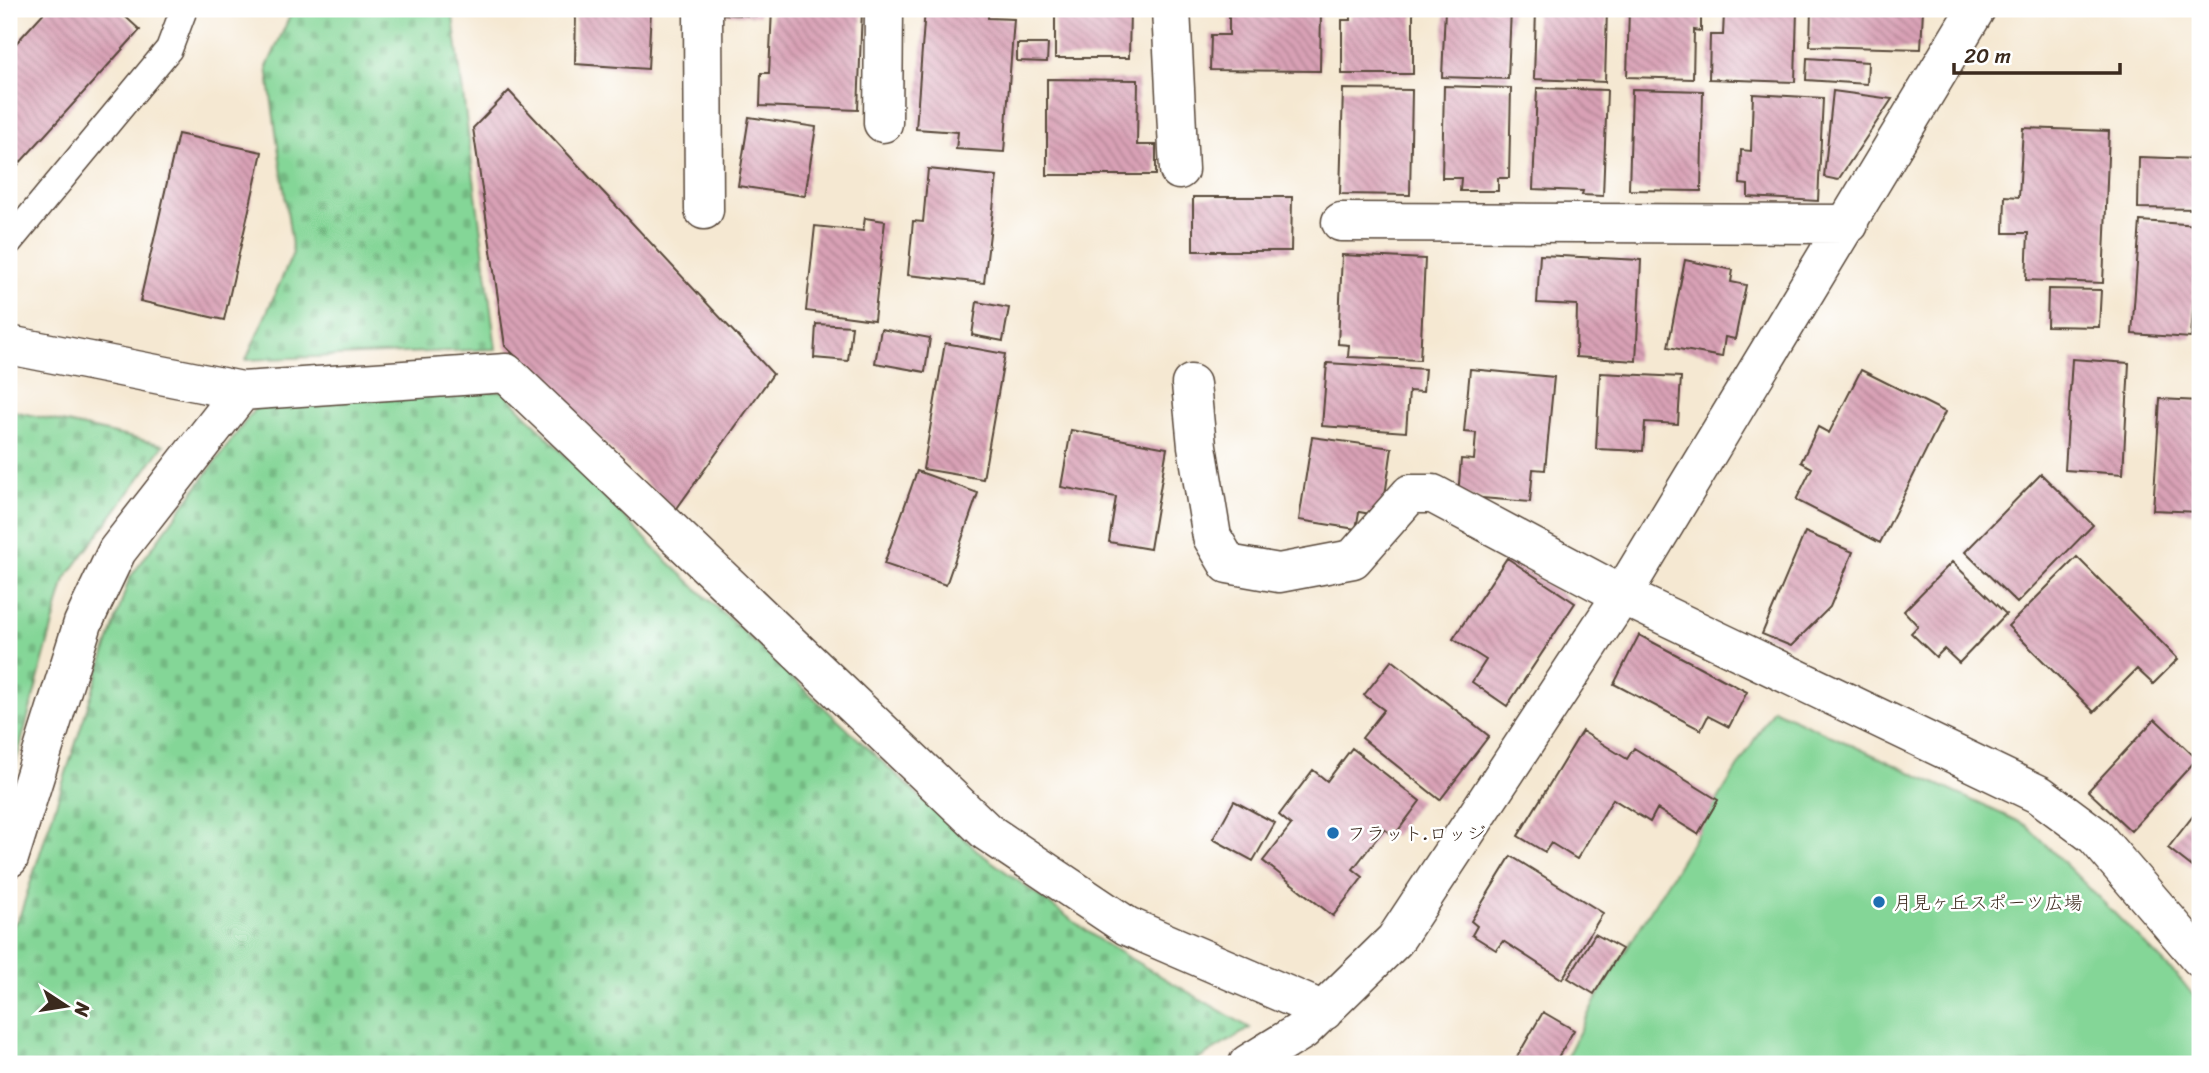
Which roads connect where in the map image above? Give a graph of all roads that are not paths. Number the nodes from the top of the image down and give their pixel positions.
1 (184, 9) edge
2 (703, 9) edge
3 (884, 9) edge
4 (1171, 9) edge
5 (1976, 9) edge
6 (883, 122) dead end
7 (1179, 170) dead end
8 (704, 210) dead end
9 (1341, 222) dead end
10 (1849, 223) junction
11 (9, 242) edge
12 (9, 345) edge
13 (1191, 384) dead end
14 (242, 391) junction
15 (1622, 595) junction
16 (9, 858) edge
17 (2200, 958) edge
18 (1324, 1011) junction
19 (1248, 1064) edge

1 - 11 lane
2 - 8 street
3 - 6 street
4 - 7 street
5 - 10 street
9 - 10 street
10 - 15 street
12 - 14 street
13 - 15 street
14 - 16 street
14 - 18 street
15 - 17 street
15 - 18 street
18 - 19 street

